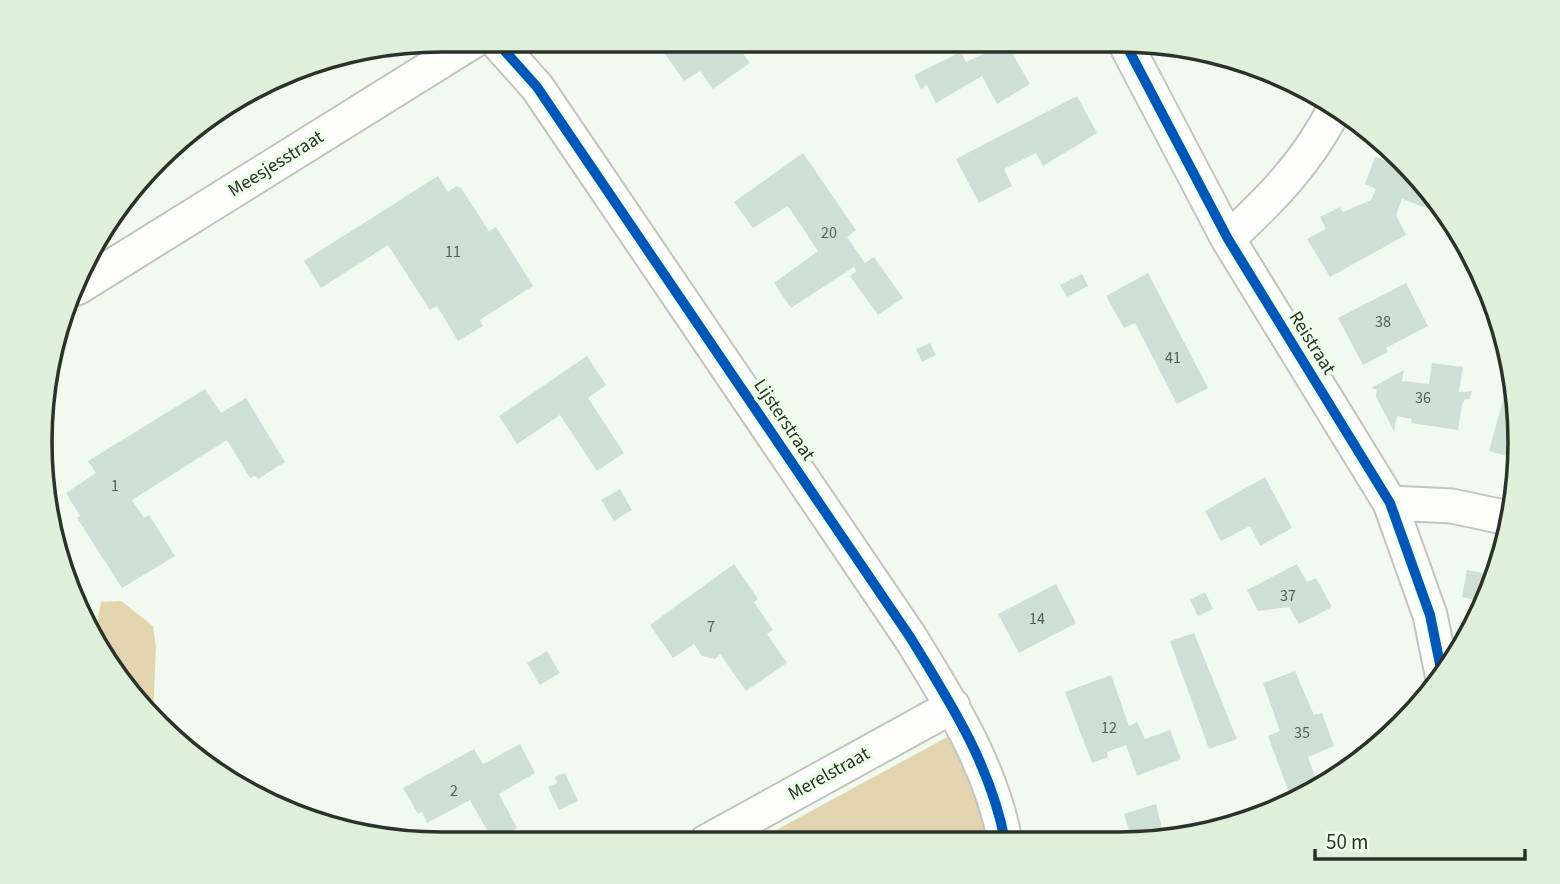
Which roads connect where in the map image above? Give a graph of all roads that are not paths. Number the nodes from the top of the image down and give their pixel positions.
1 (456, 52) edge
2 (506, 52) edge
3 (1130, 52) edge
4 (1331, 116) edge
5 (1228, 239) junction
6 (88, 281) edge
7 (1390, 503) junction
8 (1500, 516) edge
9 (1440, 661) edge
10 (953, 706) junction
11 (724, 832) edge
12 (1003, 832) edge

1 - 6 street, Meesjesstraat
2 - 10 street, Lijsterstraat
3 - 5 street, Reistraat
4 - 5 street
5 - 7 street, Reistraat
7 - 8 street
7 - 9 street, Reistraat
10 - 11 street, Merelstraat
10 - 12 street, Lijsterstraat

